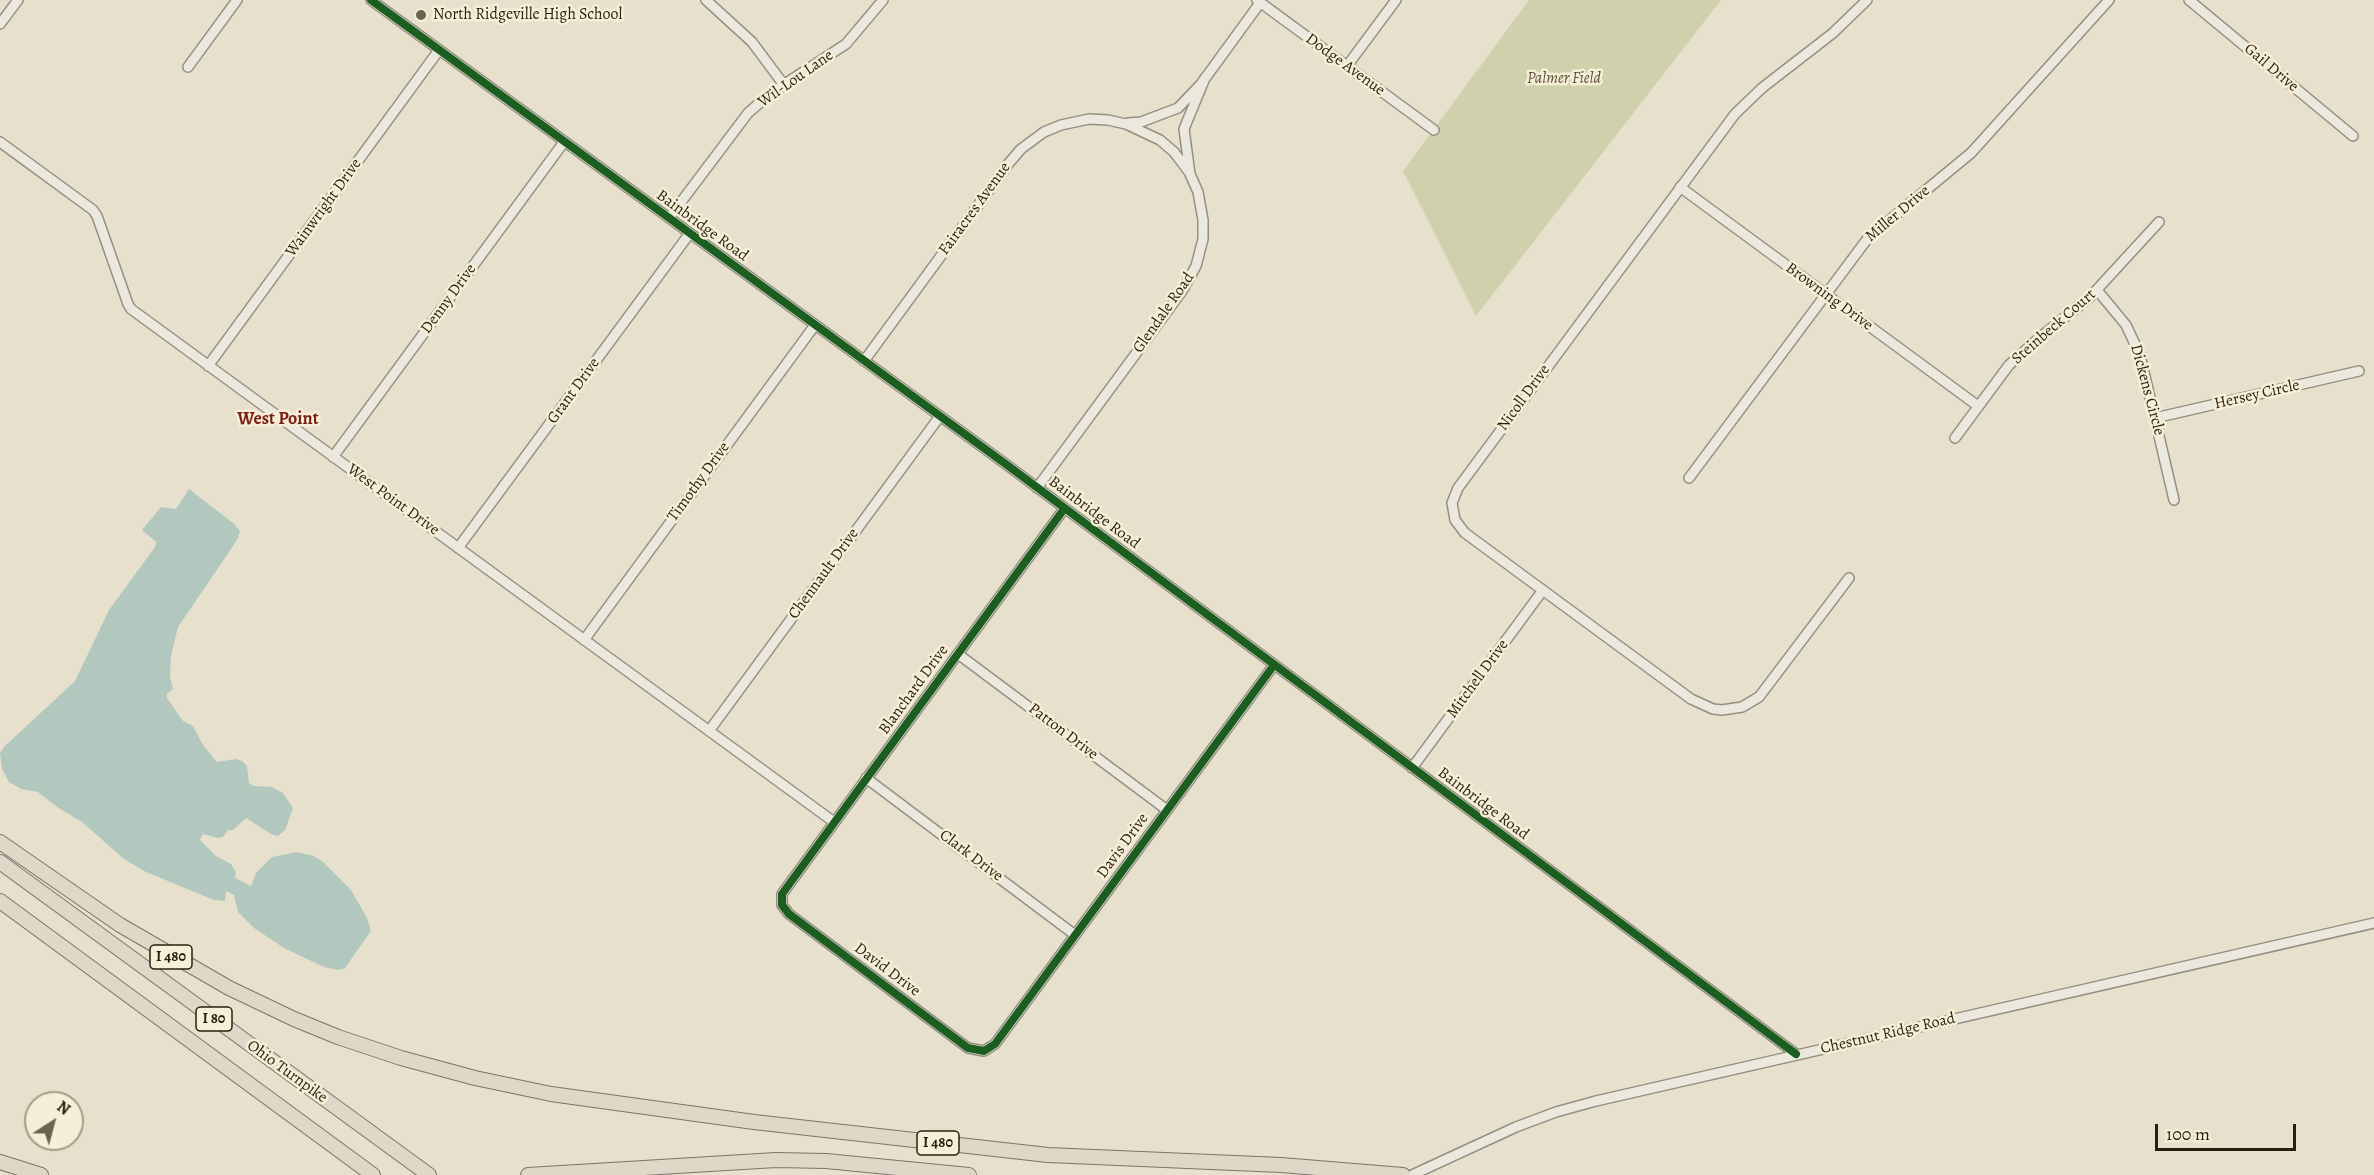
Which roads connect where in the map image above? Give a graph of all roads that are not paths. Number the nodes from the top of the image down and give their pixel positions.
1 (18, 0) edge
2 (237, 0) edge
3 (371, 0) edge
4 (706, 0) edge
5 (883, 0) edge
6 (1396, 0) edge
7 (1867, 0) edge
8 (2109, 0) edge
9 (2189, 0) edge
10 (1258, 1) edge
11 (0, 24) edge
12 (440, 50) junction
13 (1347, 66) junction
14 (188, 67) dead end
15 (1205, 78) junction
16 (784, 85) junction
17 (1126, 124) junction
18 (1434, 130) dead end
19 (2353, 136) dead end
20 (0, 142) edge
21 (564, 142) junction
22 (1190, 174) junction
23 (1680, 187) junction
24 (669, 218) junction
25 (2159, 222) dead end
26 (690, 233) junction
27 (2097, 291) junction
28 (1825, 294) junction
29 (815, 325) junction
30 (864, 361) junction
31 (208, 366) junction
32 (2359, 371) dead end
33 (1978, 406) junction
34 (940, 416) junction
35 (2155, 418) junction
36 (1955, 438) dead end
37 (333, 457) junction
38 (1689, 478) dead end
39 (1037, 488) junction
40 (2174, 500) dead end
41 (1064, 509) junction
42 (458, 548) junction
43 (1849, 578) dead end
44 (1544, 590) junction
45 (584, 640) junction
46 (958, 654) junction
47 (1274, 664) junction
48 (709, 731) junction
49 (1412, 768) junction
50 (866, 778) junction
51 (1167, 810) junction
52 (834, 822) junction
53 (0, 843) edge
54 (0, 862) edge
55 (785, 888) joint
56 (0, 901) edge
57 (2374, 923) edge
58 (1076, 934) junction
59 (995, 1044) joint
60 (1796, 1054) junction
61 (0, 1162) edge
62 (41, 1175) edge
63 (373, 1175) edge
64 (429, 1175) edge
65 (528, 1175) edge
66 (969, 1175) edge
67 (1403, 1175) edge
68 (1412, 1175) edge

1 - 11 street
2 - 14 street
3 - 12 street, Bainbridge Road
4 - 16 street
5 - 16 street, Wil-Lou Lane
6 - 13 street
7 - 23 street, Nicoll Drive
8 - 28 street, Miller Drive
9 - 19 street, Gail Drive
10 - 13 street, Dodge Avenue
10 - 15 street, Fairacres Avenue
12 - 21 street, Bainbridge Road
12 - 31 street, Wainwright Drive
13 - 18 street, Dodge Avenue
15 - 17 street, Fairacres Avenue
15 - 22 street, Glendale Road
16 - 24 street, Wil-Lou Lane
17 - 22 street, Fairacres Avenue
17 - 30 street, Fairacres Avenue
20 - 31 street, West Point Drive
21 - 24 street, Bainbridge Road
21 - 37 street, Denny Drive
22 - 39 street, Glendale Road
23 - 28 street, Browning Drive
23 - 44 street, Nicoll Drive
24 - 26 street, Bainbridge Road
25 - 27 street, Steinbeck Court
26 - 29 street, Bainbridge Road
26 - 42 street, Grant Drive
27 - 33 street, Steinbeck Court
27 - 35 street, Dickens Circle
28 - 33 street, Browning Drive
28 - 38 street, Miller Drive
29 - 30 street, Bainbridge Road
29 - 45 street, Timothy Drive
30 - 34 street, Bainbridge Road
31 - 37 street, West Point Drive
32 - 35 street, Hersey Circle
33 - 36 street, Steinbeck Court
34 - 39 street, Bainbridge Road
34 - 48 street, Chennault Drive
35 - 40 street, Dickens Circle
37 - 42 street, West Point Drive
39 - 41 street, Bainbridge Road
41 - 46 street, Blanchard Drive
41 - 47 street, Bainbridge Road
42 - 45 street, West Point Drive
43 - 44 street, Nicoll Drive
44 - 49 street, Mitchell Drive
45 - 48 street, West Point Drive
46 - 50 street, Blanchard Drive
46 - 51 street, Patton Drive
47 - 49 street, Bainbridge Road
47 - 51 street, Davis Drive
48 - 52 street, West Point Drive
49 - 60 street, Bainbridge Road
50 - 52 street, Blanchard Drive
50 - 58 street, Clark Drive
51 - 58 street, Davis Drive
52 - 55 street, Blanchard Drive
53 - 67 highway, I 480
54 - 64 highway, Ohio Turnpike / I 80
55 - 59 street, David Drive
56 - 63 highway, Ohio Turnpike / I 80
57 - 60 street, Chestnut Ridge Road
58 - 59 street, Davis Drive
60 - 68 street, Chestnut Ridge Road
61 - 62 highway
65 - 66 highway, I 480

